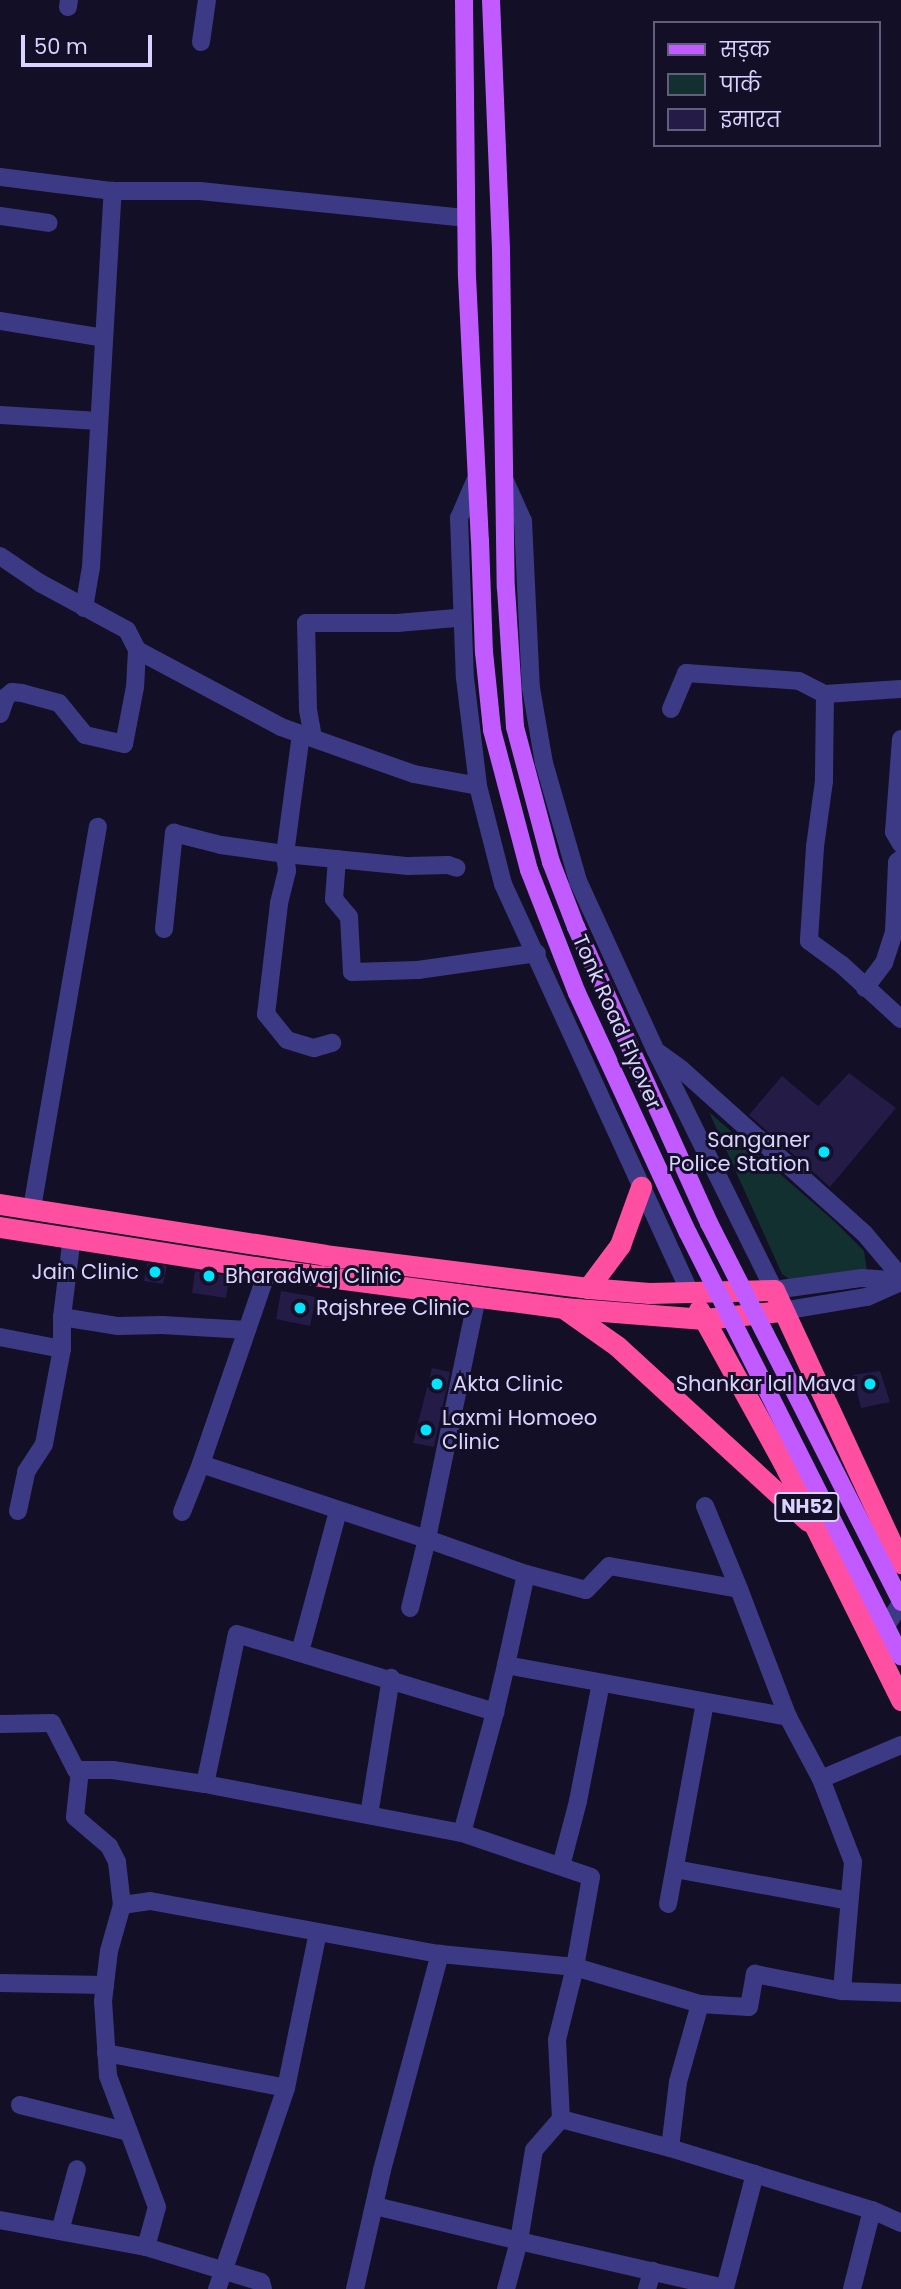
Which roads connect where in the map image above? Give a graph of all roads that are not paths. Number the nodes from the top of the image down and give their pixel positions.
1 (207, 0) edge
2 (464, 0) edge
3 (491, 0) edge
4 (201, 42) dead end
5 (0, 177) edge
6 (113, 191) junction
7 (0, 216) edge
8 (466, 218) junction
9 (49, 223) dead end
10 (0, 321) edge
11 (104, 338) junction
12 (0, 415) edge
13 (99, 421) junction
14 (475, 481) junction
15 (505, 481) junction
16 (0, 556) edge
17 (84, 608) junction
18 (456, 618) dead end
19 (137, 650) junction
20 (901, 689) edge
21 (825, 694) junction
22 (671, 709) dead end
23 (0, 714) edge
24 (307, 736) junction
25 (901, 739) edge
26 (478, 786) junction
27 (98, 827) dead end
28 (901, 844) edge
29 (285, 854) junction
30 (337, 859) junction
31 (901, 859) edge
32 (457, 868) dead end
33 (164, 929) dead end
34 (537, 953) junction
35 (865, 988) junction
36 (901, 1019) edge
37 (331, 1043) dead end
38 (656, 1051) junction
39 (641, 1187) junction
40 (0, 1204) edge
41 (32, 1209) junction
42 (0, 1227) edge
43 (72, 1237) junction
44 (268, 1269) junction
45 (901, 1280) edge
46 (588, 1288) junction
47 (774, 1290) junction
48 (690, 1292) junction
49 (477, 1297) junction
50 (564, 1308) junction
51 (782, 1311) junction
52 (62, 1317) junction
53 (704, 1319) junction
54 (247, 1330) junction
55 (0, 1337) edge
56 (62, 1349) junction
57 (201, 1464) junction
58 (705, 1506) dead end
59 (18, 1511) dead end
60 (338, 1511) junction
61 (182, 1512) dead end
62 (820, 1532) junction
63 (427, 1539) junction
64 (901, 1563) edge
65 (526, 1574) junction
66 (739, 1589) junction
67 (901, 1603) edge
68 (410, 1608) dead end
69 (874, 1643) junction
70 (300, 1652) junction
71 (901, 1656) edge
72 (506, 1665) junction
73 (391, 1678) junction
74 (601, 1683) junction
75 (901, 1700) edge
76 (705, 1702) junction
77 (495, 1713) junction
78 (789, 1717) junction
79 (0, 1724) edge
80 (901, 1745) edge
81 (80, 1770) junction
82 (821, 1779) junction
83 (205, 1784) junction
84 (369, 1815) junction
85 (462, 1833) junction
86 (561, 1866) junction
87 (675, 1869) junction
88 (849, 1901) junction
89 (668, 1904) dead end
90 (122, 1905) junction
91 (318, 1932) junction
92 (440, 1954) junction
93 (575, 1967) junction
94 (0, 1983) edge
95 (105, 1985) junction
96 (842, 1991) junction
97 (901, 1993) edge
98 (700, 2004) junction
99 (106, 2053) junction
100 (286, 2088) junction
101 (20, 2105) dead end
102 (561, 2119) junction
103 (129, 2132) junction
104 (670, 2148) junction
105 (77, 2169) dead end
106 (755, 2174) junction
107 (375, 2206) junction
108 (872, 2210) junction
109 (0, 2220) edge
110 (901, 2223) edge
111 (60, 2231) junction
112 (519, 2241) junction
113 (146, 2247) junction
114 (223, 2270) junction
115 (652, 2271) junction
116 (217, 2289) edge
117 (263, 2289) edge
118 (355, 2289) edge
119 (506, 2289) edge
120 (647, 2289) edge
121 (852, 2289) edge

1 - 4 street
2 - 8 main road, Tonk Road Flyover
3 - 15 main road, Tonk Road Flyover
5 - 6 street
6 - 8 street
6 - 11 street
7 - 9 street
8 - 14 main road, Tonk Road Flyover
10 - 11 street
11 - 13 street
12 - 13 street
13 - 17 street
14 - 26 street
14 - 71 main road, Tonk Road Flyover, bridge
15 - 38 street
15 - 67 main road, Tonk Road Flyover, bridge
16 - 17 street
17 - 19 street
18 - 24 street
19 - 23 street
19 - 24 street
20 - 21 street
21 - 22 street
21 - 35 street
24 - 26 street
24 - 29 street
25 - 28 street
26 - 34 street
27 - 41 street
29 - 30 street
29 - 33 street
29 - 37 street
30 - 32 street
30 - 34 street
31 - 35 street
34 - 39 street
35 - 36 street
38 - 45 street
38 - 47 street
39 - 46 highway
39 - 48 street
40 - 41 highway
41 - 46 highway
42 - 43 highway
43 - 44 highway
43 - 52 street
44 - 49 highway
44 - 54 street
45 - 47 street
45 - 51 street
46 - 48 highway
47 - 48 highway
47 - 51 highway, NH52
48 - 53 highway, NH52
49 - 50 highway
49 - 63 street
50 - 53 highway
50 - 62 highway
51 - 53 highway
51 - 64 highway, NH52
52 - 54 street
52 - 56 street
53 - 62 highway, NH52
54 - 57 street
55 - 56 street
56 - 59 street
57 - 60 street
57 - 61 street
58 - 66 street
60 - 63 street
60 - 70 street
62 - 69 highway, NH52
63 - 65 street
63 - 68 street
65 - 66 street
65 - 72 street
66 - 78 street
67 - 69 street
69 - 75 highway, NH52
70 - 73 street
70 - 83 street
72 - 74 street
72 - 77 street
73 - 77 street
73 - 84 street
74 - 76 street
74 - 86 street
76 - 78 street
76 - 87 street
77 - 85 street
78 - 82 street
79 - 81 street
80 - 82 street
81 - 83 street
81 - 90 street
82 - 88 street
83 - 84 street
84 - 85 street
85 - 86 street
86 - 93 street
87 - 88 street
87 - 89 street
88 - 96 street
90 - 91 street
90 - 95 street
91 - 92 street
91 - 100 street
92 - 93 street
92 - 107 street
93 - 98 street
93 - 102 street
94 - 95 street
95 - 99 street
96 - 97 street
96 - 98 street
98 - 104 street
99 - 100 street
99 - 103 street
100 - 114 street
101 - 103 street
102 - 104 street
102 - 112 street
103 - 113 street
104 - 106 street
105 - 111 street
106 - 108 street
106 - 115 street
107 - 112 street
107 - 118 street
108 - 110 street
108 - 121 street
109 - 111 street
111 - 113 street
112 - 115 street
112 - 119 street
113 - 114 street
114 - 116 street
114 - 117 street
115 - 120 street

